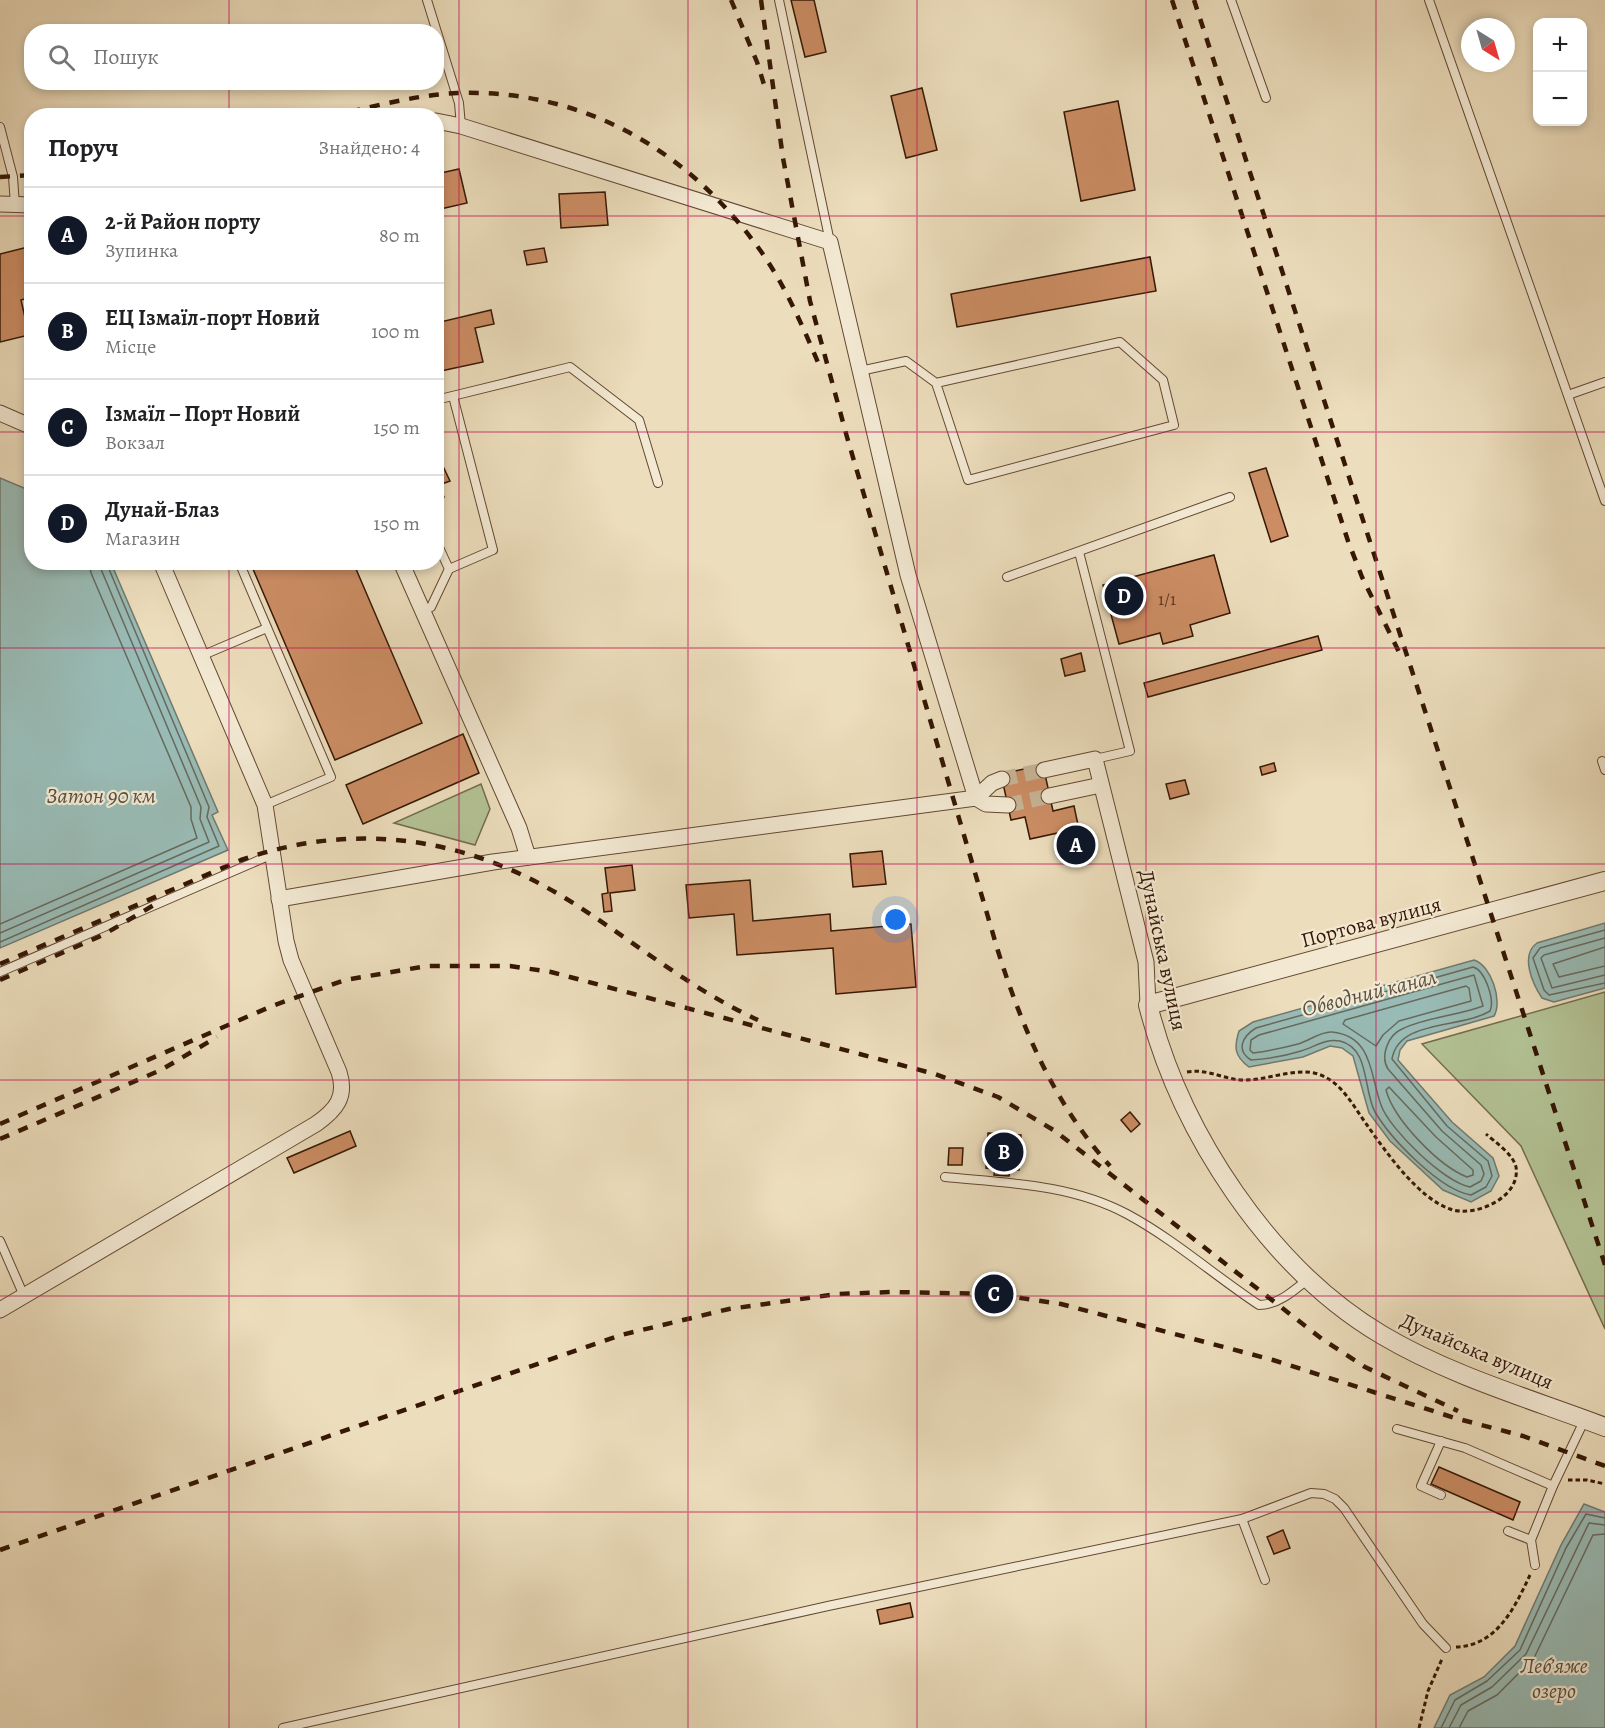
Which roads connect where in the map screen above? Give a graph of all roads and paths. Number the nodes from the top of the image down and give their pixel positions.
1 (427, 0) edge
2 (778, 0) edge
3 (1232, 0) edge
4 (1429, 0) edge
5 (434, 24) edge
6 (444, 55) edge
7 (1266, 98) dead end
8 (444, 123) edge
9 (461, 126) junction
10 (0, 127) edge
11 (7, 204) edge
12 (24, 205) edge
13 (830, 242) junction
14 (860, 371) junction
15 (1605, 382) edge
16 (936, 383) junction
17 (1568, 395) junction
18 (453, 396) junction
19 (444, 398) edge
20 (0, 413) edge
21 (24, 424) edge
22 (658, 483) dead end
23 (1230, 498) dead end
24 (1605, 501) edge
25 (1078, 552) junction
26 (444, 558) edge
27 (449, 569) junction
28 (164, 570) edge
29 (242, 570) edge
30 (404, 570) edge
31 (1007, 577) dead end
32 (422, 611) junction
33 (267, 628) junction
34 (201, 656) junction
35 (1095, 759) junction
36 (1044, 770) tunnel mouth
37 (1002, 779) tunnel mouth
38 (1101, 785) junction
39 (1049, 796) tunnel mouth
40 (976, 798) junction
41 (265, 805) junction
42 (1008, 805) tunnel mouth
43 (273, 854) junction
44 (528, 857) junction
45 (1605, 881) edge
46 (279, 898) junction
47 (0, 972) edge
48 (1148, 1005) junction
49 (1172, 1077) junction
50 (1485, 1134) dead end
51 (945, 1178) dead end
52 (0, 1241) edge
53 (1308, 1279) junction
54 (24, 1296) junction
55 (0, 1310) edge
56 (1585, 1419) junction
57 (1605, 1427) edge
58 (1396, 1429) dead end
59 (1441, 1441) junction
60 (1605, 1484) edge
61 (1553, 1486) junction
62 (1441, 1495) dead end
63 (1242, 1519) junction
64 (1508, 1531) dead end
65 (1531, 1540) junction
66 (1535, 1565) joint
67 (1266, 1580) dead end
68 (1446, 1648) junction
69 (283, 1728) edge
70 (1419, 1728) edge

1 - 5 lane
2 - 13 lane
3 - 7 lane
4 - 17 lane
6 - 9 lane
8 - 9 street
9 - 13 street
10 - 11 lane
11 - 12 street
13 - 14 street
14 - 16 lane
14 - 40 street
15 - 17 lane
16 - 16 lane
17 - 24 lane
18 - 19 lane
18 - 22 lane
18 - 27 lane
20 - 21 street
23 - 25 lane
25 - 31 lane
25 - 35 lane
26 - 27 lane
27 - 32 lane
28 - 34 street
29 - 33 lane
30 - 32 street
32 - 44 street
33 - 34 lane
33 - 41 lane
34 - 41 street
35 - 36 street
35 - 38 street, Дунайська вулиця
37 - 40 street
38 - 39 street
38 - 48 street, Дунайська вулиця
40 - 42 street
40 - 44 street
41 - 43 street
43 - 46 street
43 - 47 lane
44 - 46 street
45 - 48 street, Портова вулиця
46 - 54 street
48 - 49 street, Дунайська вулиця
49 - 50 path
49 - 53 street, Дунайська вулиця
51 - 53 lane
52 - 54 lane
53 - 56 street, Дунайська вулиця
54 - 55 street
56 - 57 street, Дунайська вулиця
56 - 61 lane
58 - 59 lane
59 - 61 lane
59 - 62 lane
60 - 61 path
61 - 65 lane
63 - 67 lane
63 - 68 lane
63 - 69 lane
64 - 65 lane
65 - 66 lane
66 - 68 path
68 - 70 path

